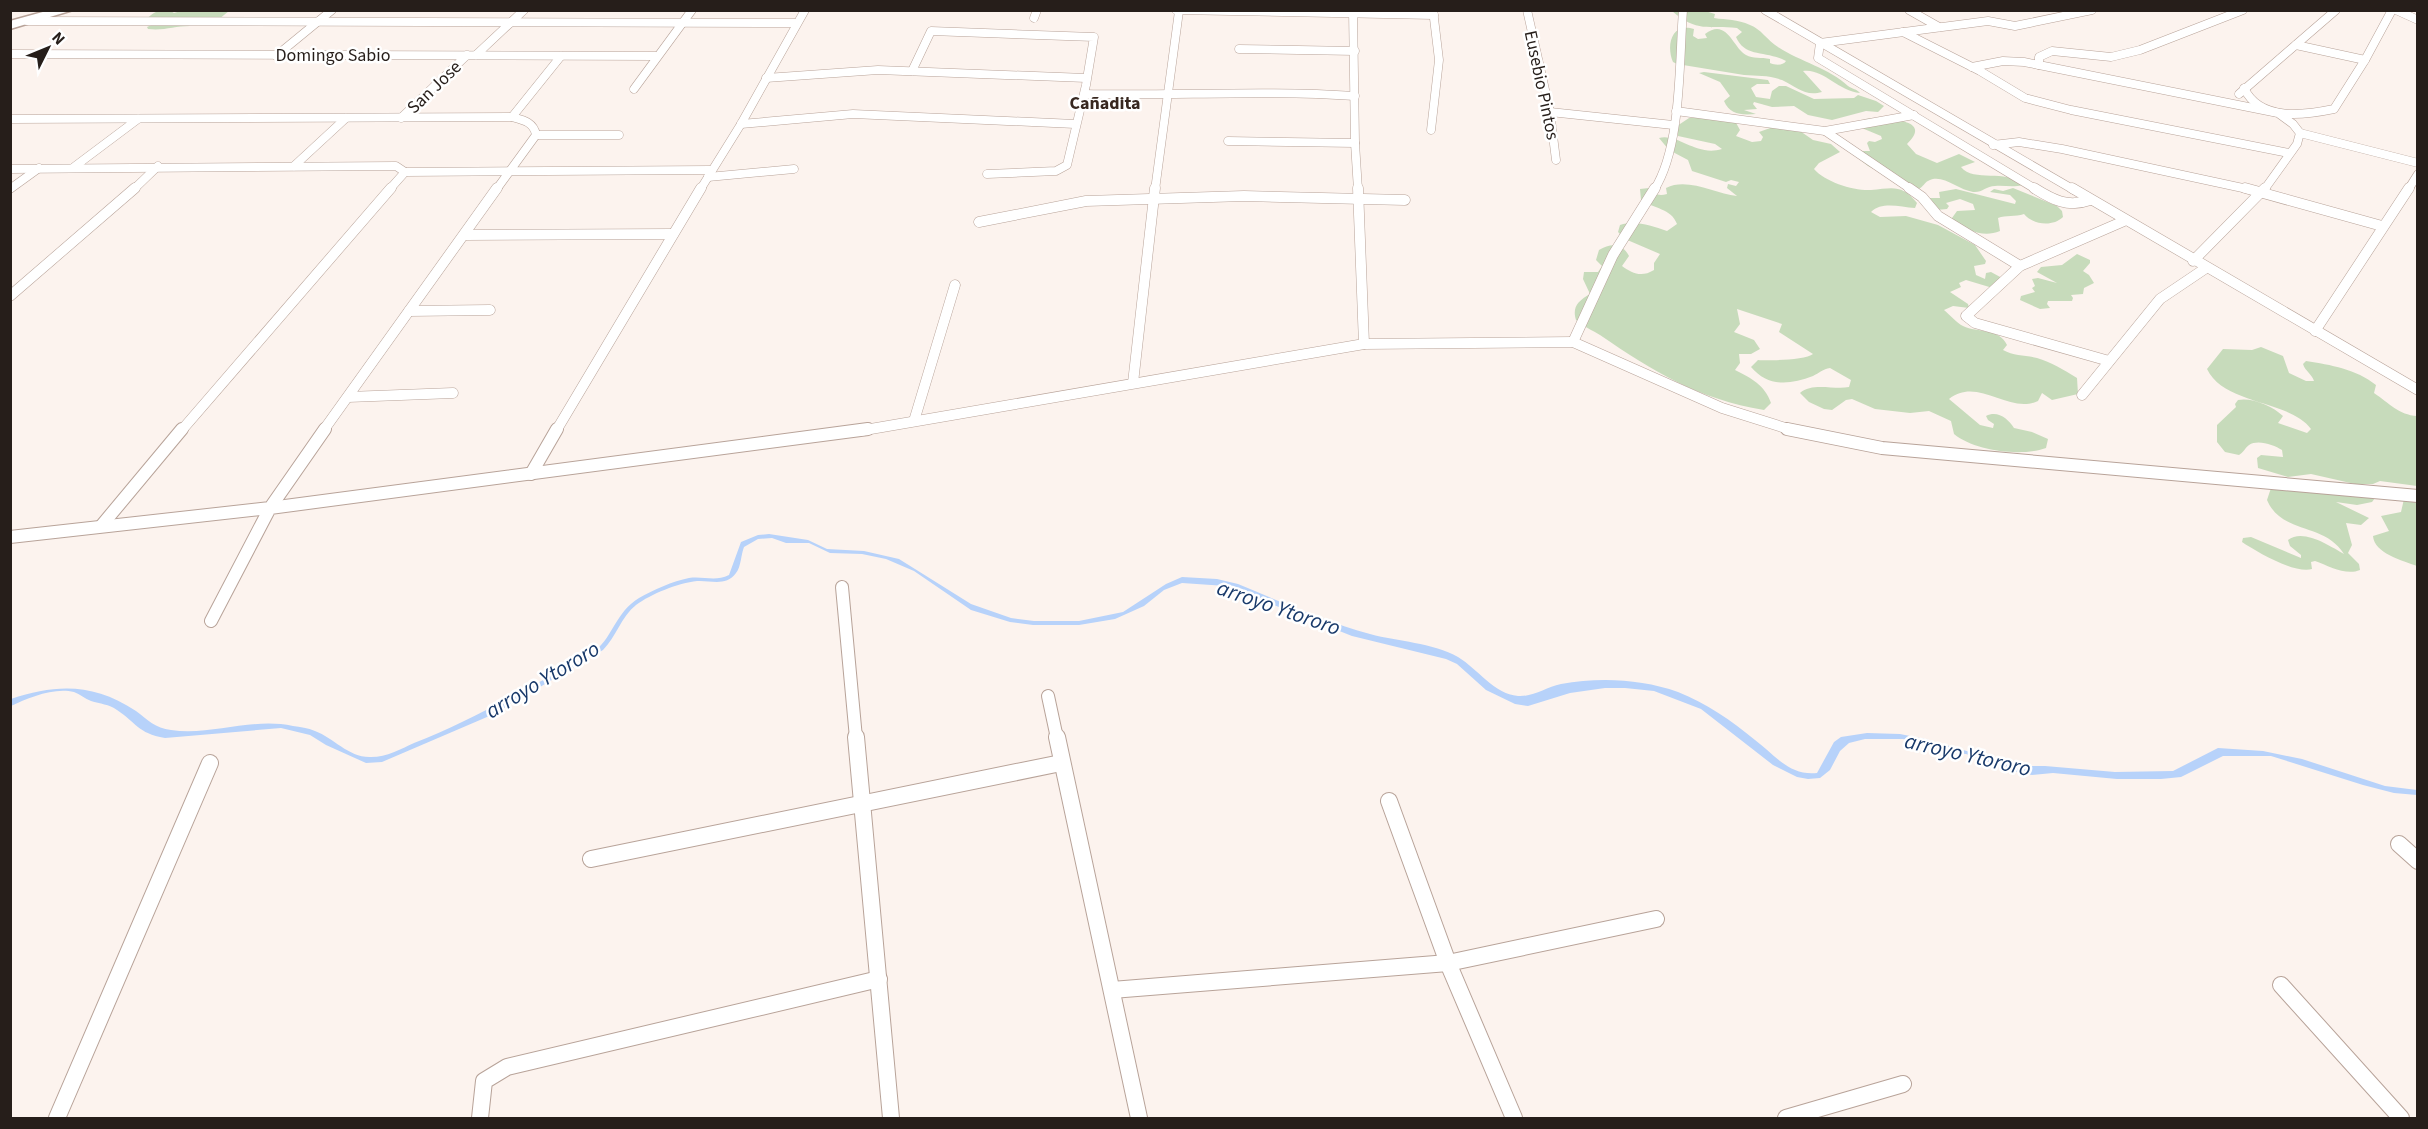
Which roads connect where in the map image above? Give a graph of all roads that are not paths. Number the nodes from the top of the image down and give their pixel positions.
1 (50, 10) edge
2 (67, 10) edge
3 (332, 10) edge
4 (524, 10) edge
5 (692, 10) edge
6 (805, 10) edge
7 (1527, 10) edge
8 (1683, 10) edge
9 (1766, 10) edge
10 (1909, 10) edge
11 (2092, 10) edge
12 (2243, 10) edge
13 (2336, 10) edge
14 (2394, 10) edge
15 (1178, 11) edge
16 (1214, 11) edge
17 (1354, 12) edge
18 (1433, 13) edge
19 (422, 16) dead end
20 (2418, 20) edge
21 (27, 21) junction
22 (684, 21) junction
23 (416, 22) junction
24 (514, 22) junction
25 (10, 23) edge
26 (316, 23) junction
27 (796, 23) junction
28 (1940, 27) junction
29 (1903, 32) junction
30 (1821, 43) junction
31 (2296, 45) junction
32 (1239, 49) dead end
33 (1355, 51) junction
34 (10, 54) edge
35 (467, 55) junction
36 (476, 55) junction
37 (276, 56) junction
38 (561, 56) junction
39 (656, 56) junction
40 (2365, 60) junction
41 (2039, 65) junction
42 (1972, 67) junction
43 (912, 70) junction
44 (766, 78) junction
45 (1086, 78) junction
46 (2244, 88) junction
47 (634, 89) dead end
48 (1085, 94) junction
49 (1166, 96) junction
50 (1355, 96) junction
51 (2226, 102) junction
52 (1676, 111) junction
53 (1936, 111) junction
54 (1550, 112) junction
55 (2278, 113) junction
56 (1912, 116) junction
57 (512, 117) junction
58 (346, 118) junction
59 (401, 118) junction
60 (10, 119) edge
61 (138, 119) junction
62 (741, 124) junction
63 (1075, 124) junction
64 (1673, 125) junction
65 (1431, 130) dead end
66 (1825, 132) junction
67 (2300, 133) junction
68 (536, 135) junction
69 (619, 135) dead end
70 (1228, 141) dead end
71 (1355, 143) junction
72 (1994, 145) junction
73 (2289, 153) junction
74 (1556, 160) dead end
75 (2418, 163) edge
76 (74, 166) junction
77 (158, 166) junction
78 (294, 166) junction
79 (10, 168) edge
80 (39, 168) junction
81 (794, 169) dead end
82 (405, 172) junction
83 (510, 173) junction
84 (710, 173) junction
85 (987, 174) dead end
86 (2418, 174) edge
87 (10, 189) edge
88 (2262, 192) junction
89 (1359, 198) junction
90 (1405, 200) dead end
91 (2090, 200) junction
92 (1155, 201) junction
93 (2124, 221) junction
94 (979, 222) dead end
95 (2382, 226) junction
96 (673, 234) junction
97 (465, 236) junction
98 (2193, 261) junction
99 (2020, 266) junction
100 (2206, 268) junction
101 (955, 285) dead end
102 (10, 296) edge
103 (490, 310) dead end
104 (409, 311) junction
105 (2315, 331) junction
106 (1573, 342) junction
107 (1364, 344) junction
108 (2109, 362) junction
109 (1133, 384) junction
110 (2418, 390) edge
111 (453, 393) dead end
112 (2082, 395) dead end
113 (348, 397) junction
114 (914, 421) junction
115 (531, 474) junction
116 (2418, 496) edge
117 (270, 508) junction
118 (102, 525) junction
119 (10, 537) edge
120 (842, 587) dead end
121 (211, 621) dead end
122 (1048, 696) dead end
123 (1061, 762) junction
124 (210, 764) dead end
125 (1389, 801) dead end
126 (863, 804) junction
127 (2399, 844) dead end
128 (591, 859) dead end
129 (2418, 861) edge
130 (1656, 919) dead end
131 (1448, 963) junction
132 (879, 979) junction
133 (2281, 985) dead end
134 (1112, 990) junction
135 (1903, 1084) dead end
136 (57, 1119) edge
137 (480, 1119) edge
138 (891, 1119) edge
139 (1139, 1119) edge
140 (1514, 1119) edge
141 (1786, 1119) edge
142 (2402, 1119) edge

1 - 25 highway
2 - 21 highway
3 - 26 street
4 - 24 street, San Jose
5 - 22 street
6 - 27 street
7 - 54 street, Eusebio Pintos
8 - 52 street
9 - 30 street
10 - 28 street
11 - 28 street
12 - 41 street
13 - 31 street
14 - 20 street
14 - 40 street
15 - 16 street
15 - 49 street
16 - 17 street
17 - 18 street
17 - 33 street
18 - 65 street
19 - 23 street
21 - 25 highway
21 - 26 street
22 - 24 street
22 - 27 street
22 - 39 street
23 - 24 street
23 - 26 street
24 - 36 street, San Jose
26 - 37 street
27 - 44 street
28 - 29 street
29 - 30 street
29 - 42 street
30 - 53 street
30 - 56 street
31 - 40 street
31 - 46 street
32 - 33 street
33 - 50 street
34 - 37 street, Domingo Sabio
35 - 36 street, Domingo Sabio
35 - 37 street, Domingo Sabio
35 - 59 street, San Jose
36 - 38 street, Domingo Sabio
38 - 39 street, Domingo Sabio
38 - 57 street
39 - 47 street
40 - 55 street
41 - 42 street
41 - 51 street
42 - 73 street
43 - 44 street
43 - 45 street
43 - 45 street
44 - 62 street
45 - 48 street
46 - 51 street
46 - 55 street
48 - 49 street
48 - 63 street
49 - 50 street
49 - 92 street
50 - 71 street
51 - 55 street
52 - 64 street
52 - 66 street
53 - 56 street
53 - 72 street
54 - 64 street
54 - 74 street, Eusebio Pintos
55 - 67 street
56 - 66 street
56 - 91 street
57 - 59 street
57 - 68 street
58 - 59 street
58 - 61 street
58 - 78 street
60 - 61 street
61 - 76 street
62 - 63 street
62 - 84 street
63 - 85 street
64 - 106 street
66 - 99 street
67 - 73 street
67 - 75 street
68 - 69 street
68 - 83 street
70 - 71 street
71 - 89 street
72 - 88 street
72 - 91 street
73 - 88 street
76 - 77 street
76 - 80 street
77 - 78 street
77 - 102 street
78 - 82 street
79 - 80 street
80 - 87 street
81 - 84 street
82 - 83 street
82 - 118 street
83 - 84 street
83 - 97 street
84 - 96 street
86 - 95 street
88 - 95 street
88 - 98 street
89 - 90 street
89 - 92 street
89 - 107 street
91 - 93 street
92 - 94 street
92 - 109 street
93 - 98 street
93 - 99 street
95 - 105 street
96 - 97 street
96 - 115 street
97 - 104 street
98 - 100 street
99 - 108 street
100 - 105 street
100 - 108 street
101 - 114 street
103 - 104 street
104 - 113 street
105 - 110 street
106 - 107 street
106 - 116 street
107 - 109 street
108 - 112 street
109 - 114 street
111 - 113 street
113 - 117 street
114 - 115 street
115 - 117 street
117 - 118 street
117 - 121 street
118 - 119 street
120 - 126 street
122 - 123 street
123 - 126 street
123 - 134 street
124 - 136 street
125 - 131 street
126 - 128 street
126 - 132 street
127 - 129 street
130 - 131 street
131 - 134 street
131 - 140 street
132 - 137 street
132 - 138 street
133 - 142 street
134 - 139 street
135 - 141 street

